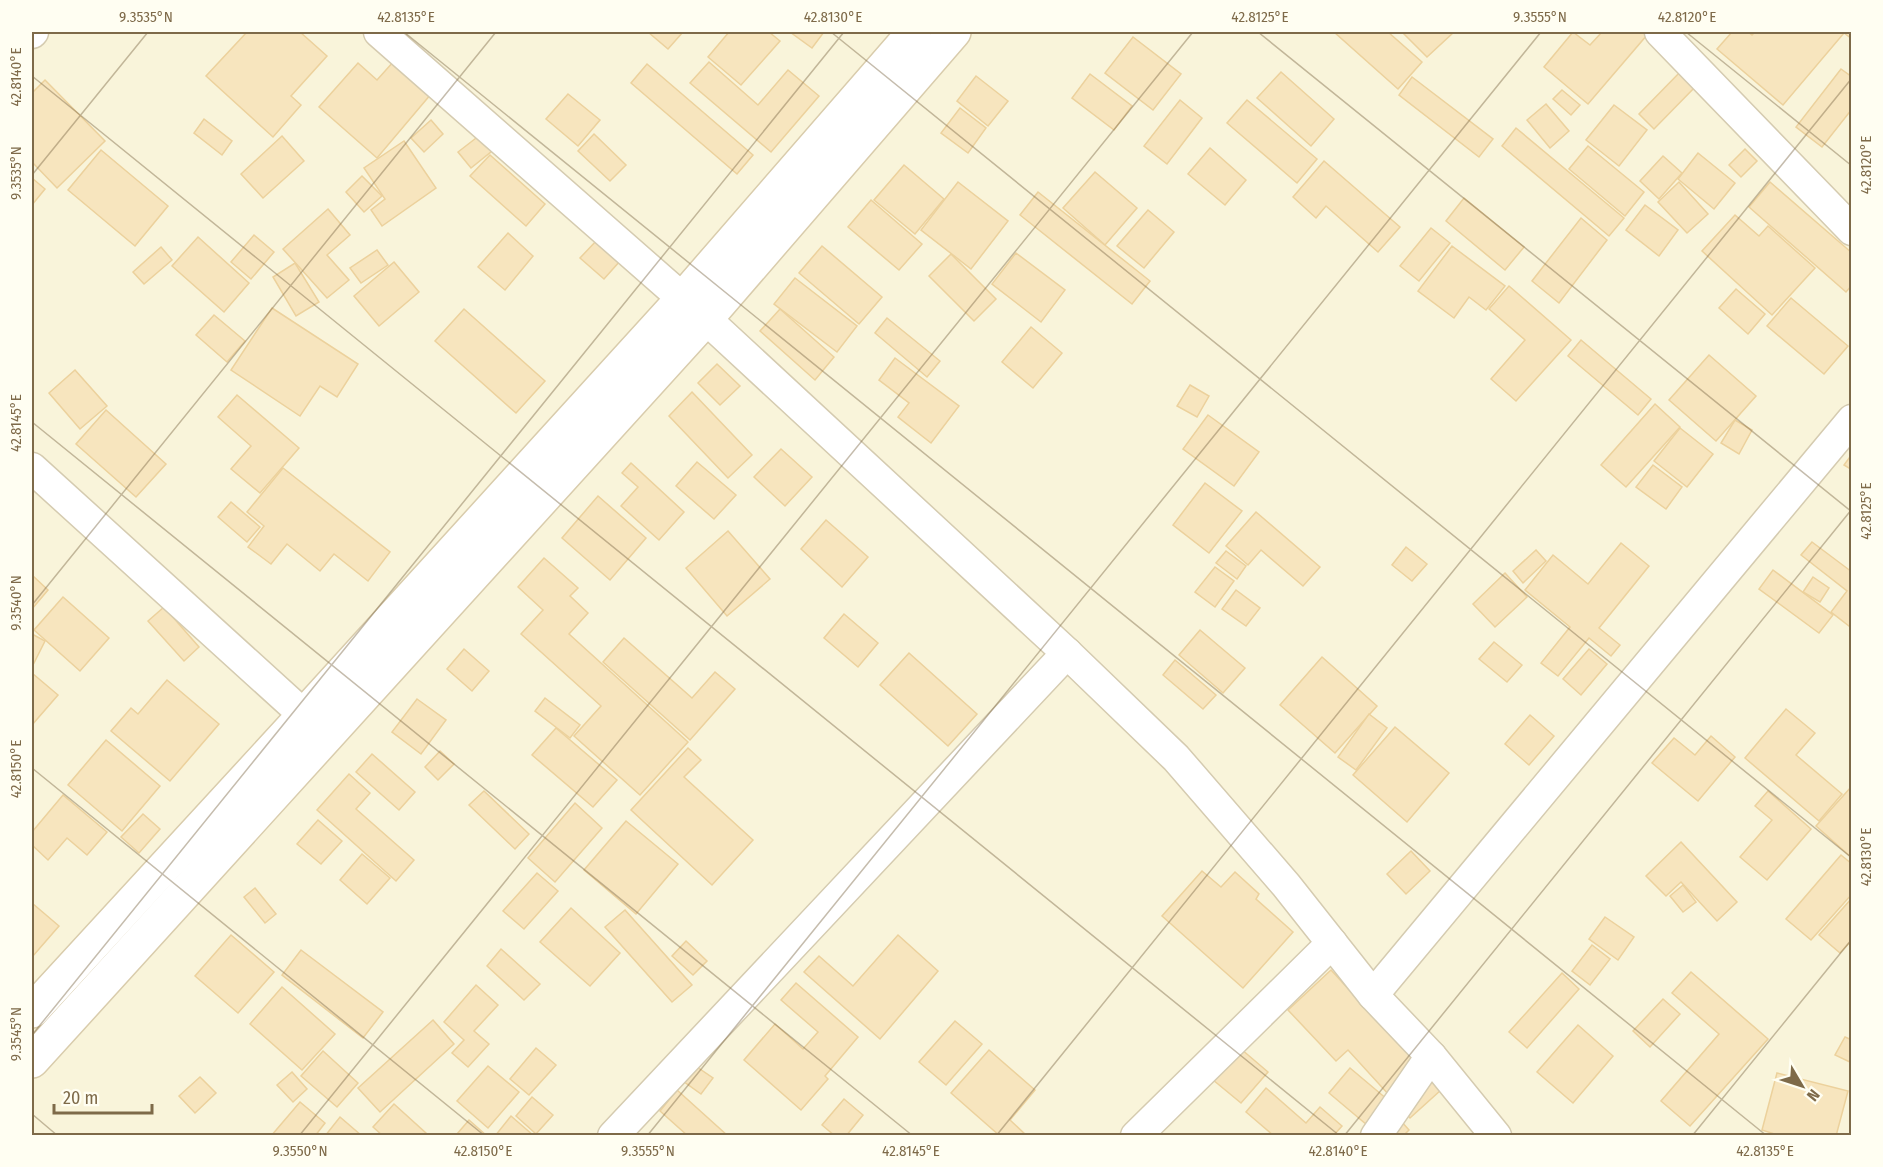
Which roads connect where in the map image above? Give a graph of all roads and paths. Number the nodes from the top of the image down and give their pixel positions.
1 (379, 32) edge
2 (914, 32) edge
3 (954, 32) edge
4 (1660, 32) edge
5 (1851, 230) edge
6 (694, 309) junction
7 (1851, 420) edge
8 (32, 468) edge
9 (1067, 653) junction
10 (304, 715) junction
11 (1332, 943) junction
12 (1373, 995) junction
13 (32, 1011) edge
14 (1431, 1056) junction
15 (32, 1061) edge
16 (613, 1136) edge
17 (1136, 1136) edge
18 (1376, 1136) edge
19 (1496, 1136) edge

1 - 6 street
2 - 6 main road
3 - 6 main road
4 - 5 street
6 - 9 street
6 - 10 main road
6 - 15 main road
7 - 12 street
8 - 10 street
9 - 11 street
9 - 16 street
10 - 13 main road
11 - 12 street
11 - 17 street
12 - 14 street
14 - 18 street
14 - 19 street

